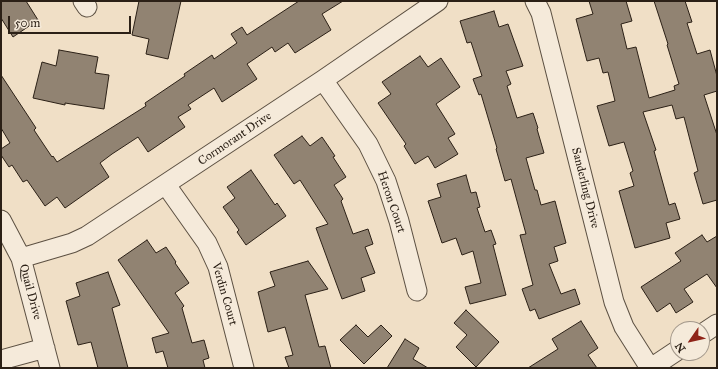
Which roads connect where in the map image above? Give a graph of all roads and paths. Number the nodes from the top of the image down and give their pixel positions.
1 (438, 1) edge
2 (535, 1) edge
3 (323, 80) junction
4 (166, 185) junction
5 (1, 220) edge
6 (21, 258) junction
7 (417, 291) dead end
8 (45, 348) junction
9 (670, 355) edge
10 (1, 360) edge
11 (50, 368) edge
12 (244, 368) edge
13 (651, 368) edge

1 - 3 street, Cormorant Drive
2 - 13 street, Sanderling Drive
3 - 4 street, Cormorant Drive
3 - 7 street, Heron Court
4 - 6 street, Cormorant Drive
4 - 12 street, Verdin Court
5 - 6 street, Quail Drive
6 - 8 street, Quail Drive
8 - 10 street
8 - 11 street, Quail Drive
9 - 13 street

